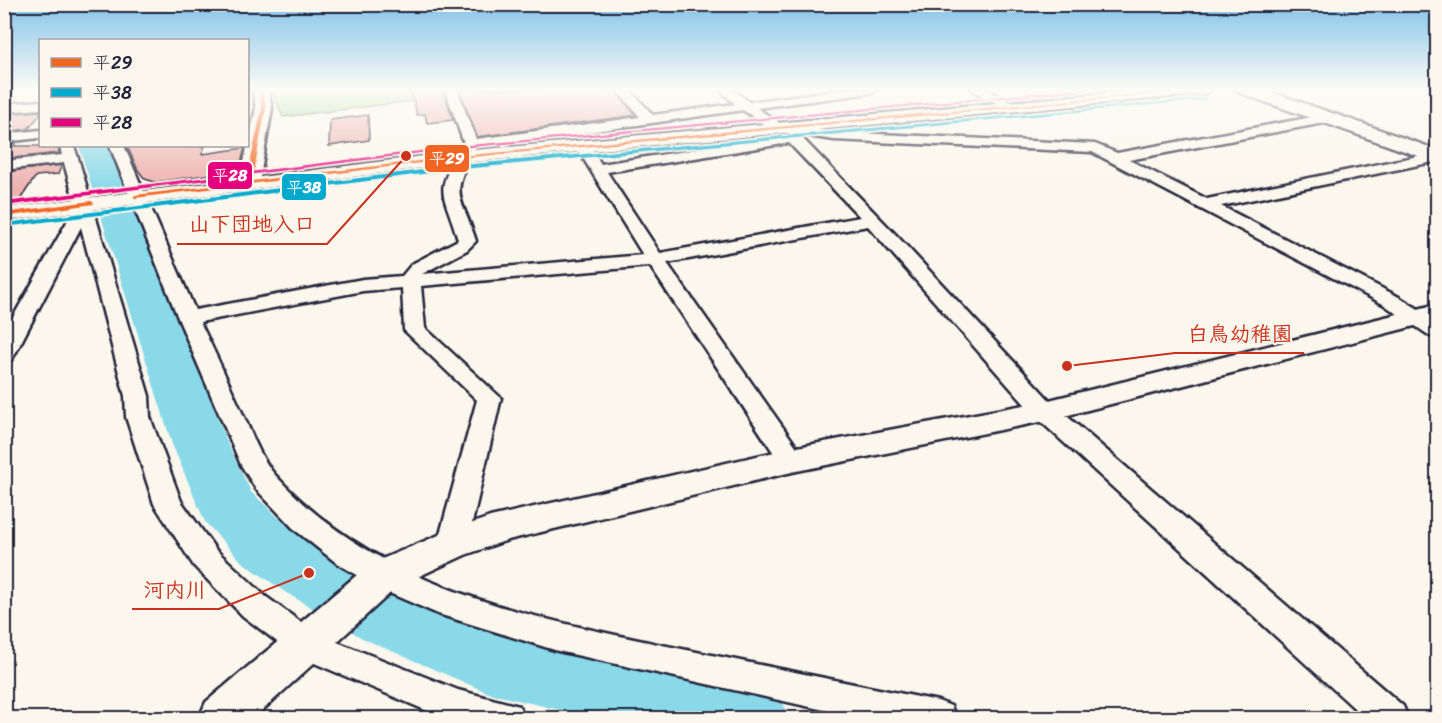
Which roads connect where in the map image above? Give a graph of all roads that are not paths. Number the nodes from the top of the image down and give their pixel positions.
1 (261, 123) edge
2 (459, 123) edge
3 (627, 123) edge
4 (767, 123) edge
5 (837, 123) edge
6 (1304, 123) edge
7 (1342, 123) edge
8 (778, 128) junction
9 (39, 134) edge
10 (4, 138) edge
11 (582, 145) junction
12 (117, 147) edge
13 (466, 150) junction
14 (69, 152) edge
15 (1437, 157) edge
16 (1115, 158) junction
17 (4, 166) edge
18 (596, 168) junction
19 (249, 182) junction
20 (138, 197) junction
21 (88, 203) junction
22 (1203, 205) junction
23 (4, 215) edge
24 (872, 220) junction
25 (655, 260) junction
26 (411, 280) junction
27 (188, 318) junction
28 (1431, 320) edge
29 (4, 354) edge
30 (1045, 411) junction
31 (792, 460) junction
32 (452, 544) junction
33 (379, 580) junction
34 (313, 637) junction
35 (222, 718) edge
36 (506, 718) edge
37 (938, 718) edge
38 (1390, 718) edge

1 - 19 street
2 - 13 street
3 - 13 street
4 - 8 street
5 - 8 street
6 - 16 street
7 - 15 main road
8 - 11 street
8 - 16 street
9 - 10 street
11 - 13 street
11 - 18 street
12 - 20 street
13 - 19 street
13 - 26 street
14 - 17 street
14 - 21 street
15 - 22 street
16 - 22 street
18 - 24 street
18 - 25 street
19 - 20 street
20 - 21 street
20 - 27 street
21 - 23 street
21 - 29 street
21 - 34 street
22 - 28 street
24 - 25 street
24 - 30 street
25 - 26 street
25 - 31 street
26 - 27 street
26 - 32 street
27 - 33 street
28 - 30 street
30 - 31 street
30 - 38 street
31 - 32 street
32 - 33 street
33 - 34 street
33 - 37 street
34 - 35 street
34 - 36 street

